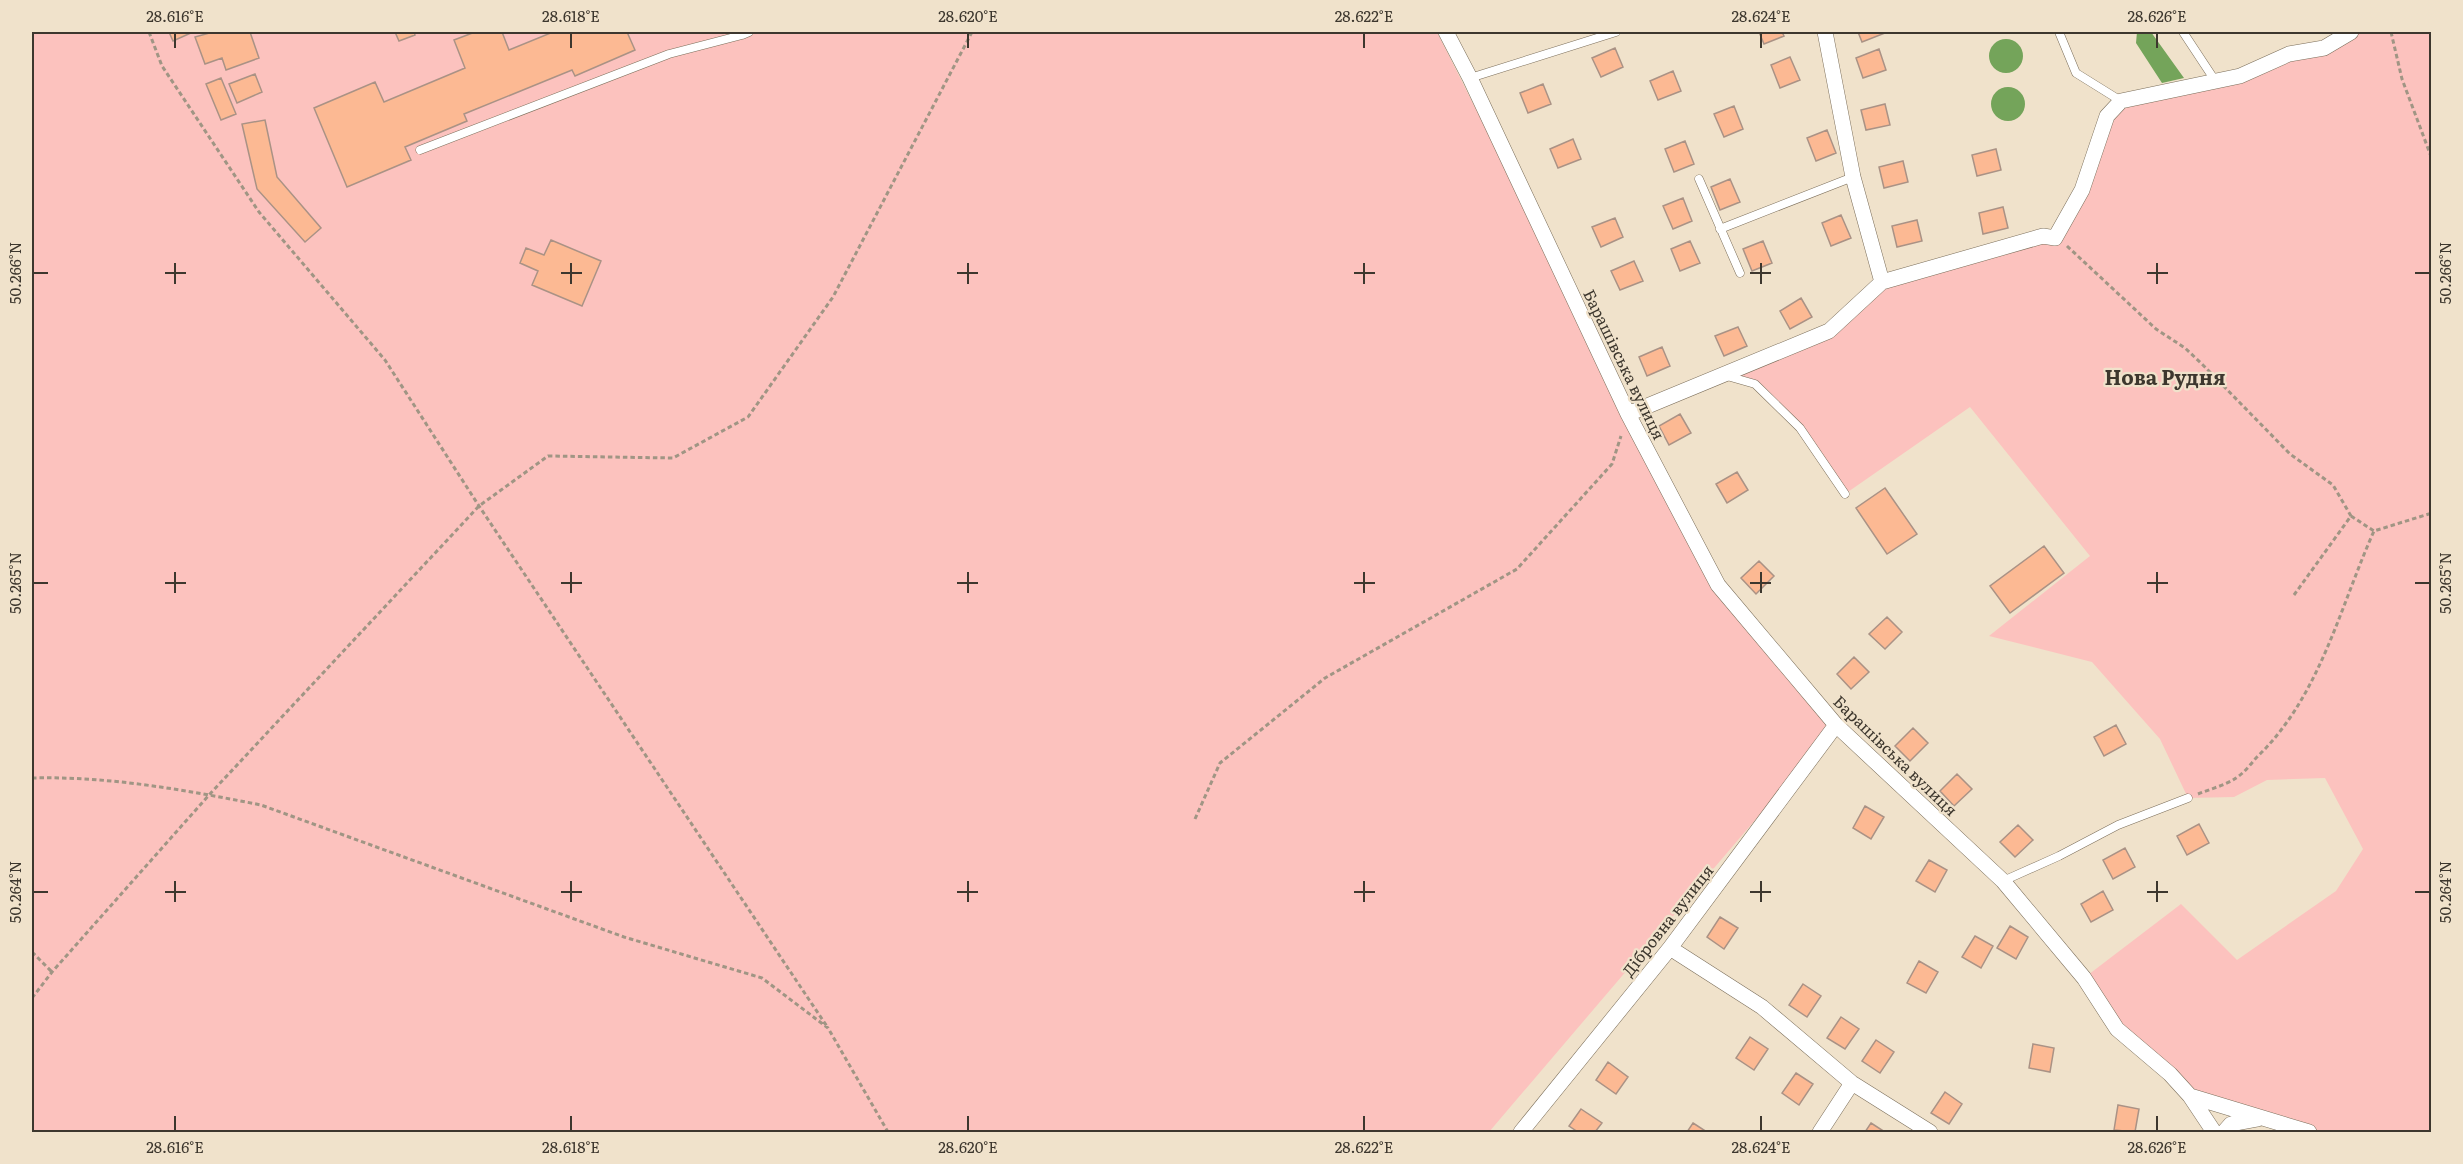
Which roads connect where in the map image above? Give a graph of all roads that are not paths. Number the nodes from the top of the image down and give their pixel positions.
1 (749, 32) edge
2 (1446, 32) edge
3 (1616, 32) edge
4 (1825, 32) edge
5 (2059, 32) edge
6 (2183, 32) edge
7 (2351, 32) edge
8 (1470, 78) junction
9 (2216, 82) junction
10 (2121, 101) junction
11 (420, 150) dead end
12 (1853, 177) junction
13 (1699, 179) dead end
14 (1720, 228) junction
15 (1740, 273) dead end
16 (1882, 282) junction
17 (1723, 374) junction
18 (1628, 414) junction
19 (1845, 494) dead end
20 (1836, 725) junction
21 (2188, 798) road end
22 (2003, 881) junction
23 (1670, 948) junction
24 (1852, 1083) junction
25 (2190, 1096) junction
26 (2265, 1119) junction
27 (1521, 1132) edge
28 (1820, 1132) edge
29 (1930, 1132) edge
30 (2214, 1132) edge
31 (2224, 1132) edge
32 (2309, 1132) edge

1 - 11 lane
2 - 8 street, Барашівська вулиця
3 - 8 lane
4 - 12 street
5 - 10 lane
6 - 9 lane
7 - 9 street
8 - 18 street, Барашівська вулиця
9 - 10 street
10 - 16 street
12 - 14 lane
12 - 16 street
13 - 14 lane
14 - 15 lane
16 - 17 street
17 - 18 street
17 - 19 lane
18 - 20 street, Барашівська вулиця
20 - 22 street, Барашівська вулиця
20 - 23 street, Дібровна вулиця
21 - 22 lane
22 - 25 street, Барашівська вулиця
23 - 24 street
23 - 27 street, Дібровна вулиця
24 - 28 street
24 - 29 street
25 - 26 street
25 - 30 street, Барашівська вулиця
26 - 31 street
26 - 32 street

